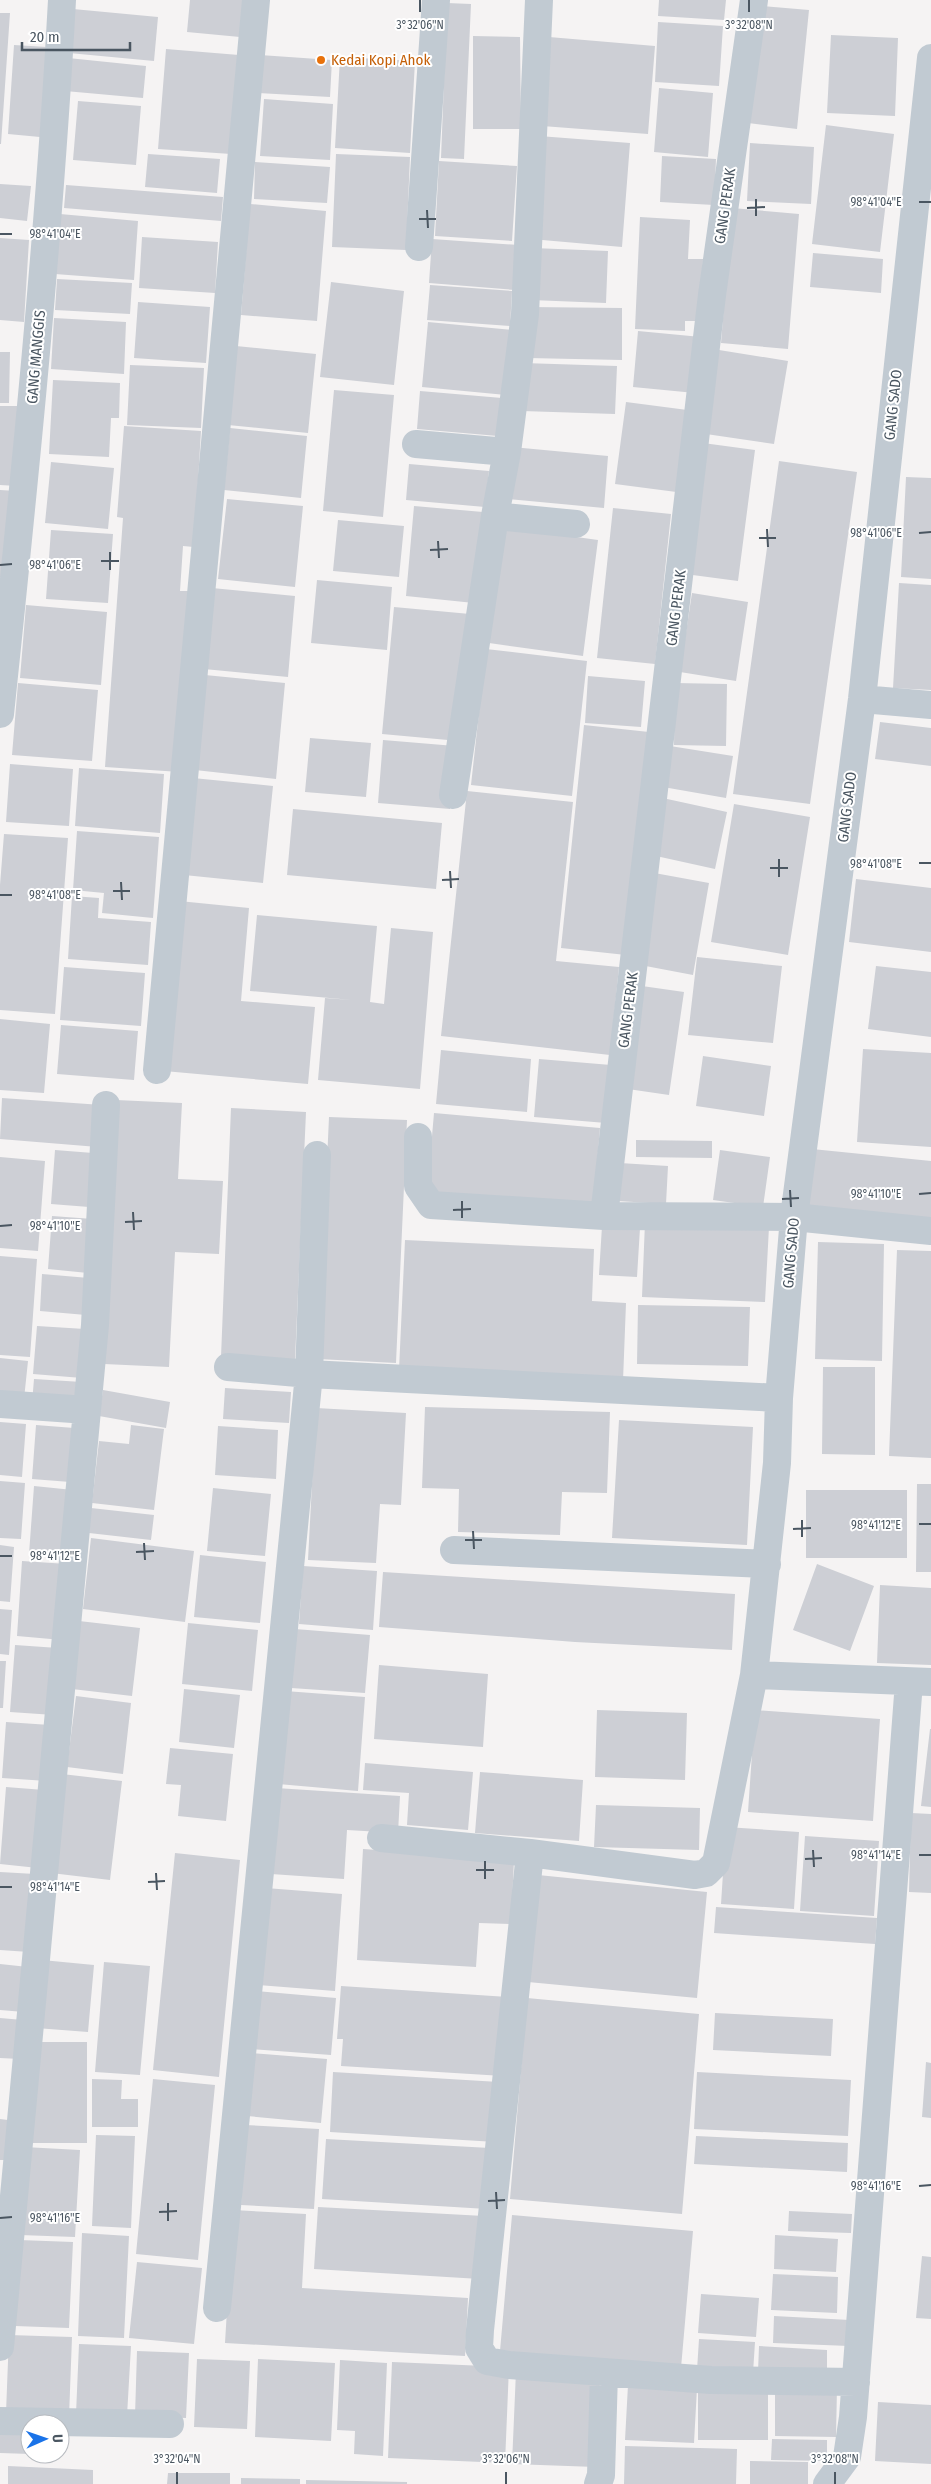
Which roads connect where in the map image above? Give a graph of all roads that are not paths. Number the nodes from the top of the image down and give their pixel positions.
1 (62, 0) edge
2 (256, 0) edge
3 (436, 0) edge
4 (539, 0) edge
5 (754, 0) edge
6 (931, 58) edge
7 (419, 247) dead end
8 (416, 444) dead end
9 (507, 452) junction
10 (495, 516) junction
11 (576, 524) dead end
12 (862, 699) junction
13 (931, 705) edge
14 (0, 714) edge
15 (453, 795) dead end
16 (157, 1070) dead end
17 (106, 1105) dead end
18 (418, 1137) dead end
19 (317, 1155) dead end
20 (604, 1216) junction
21 (794, 1217) junction
22 (931, 1231) edge
23 (228, 1367) dead end
24 (309, 1374) junction
25 (779, 1398) junction
26 (0, 1404) edge
27 (88, 1410) junction
28 (454, 1550) dead end
29 (767, 1564) junction
30 (754, 1675) junction
31 (920, 1682) edge
32 (381, 1838) dead end
33 (530, 1853) junction
34 (217, 2308) dead end
35 (0, 2347) edge
36 (604, 2373) junction
37 (856, 2382) junction
38 (0, 2421) edge
39 (170, 2424) dead end
40 (598, 2484) edge
41 (827, 2484) edge

1 - 14 street, GANG MANGGIS
2 - 16 street
3 - 7 street
4 - 9 street
5 - 20 street, GANG PERAK
6 - 12 street, GANG SADO
8 - 9 street
9 - 10 street
10 - 11 street
10 - 15 street
12 - 13 street
12 - 21 street, GANG SADO
17 - 27 street
18 - 20 street
19 - 24 street
20 - 21 street
21 - 22 street
21 - 25 street, GANG SADO
23 - 24 street
24 - 25 street
24 - 34 street
25 - 29 street, GANG SADO
26 - 27 street
27 - 35 street
28 - 29 street
29 - 30 street, GANG SADO
30 - 31 street
30 - 33 street, GANG SADO
31 - 37 street
32 - 33 street
33 - 36 street
36 - 37 street
36 - 40 street
37 - 41 street
38 - 39 street

